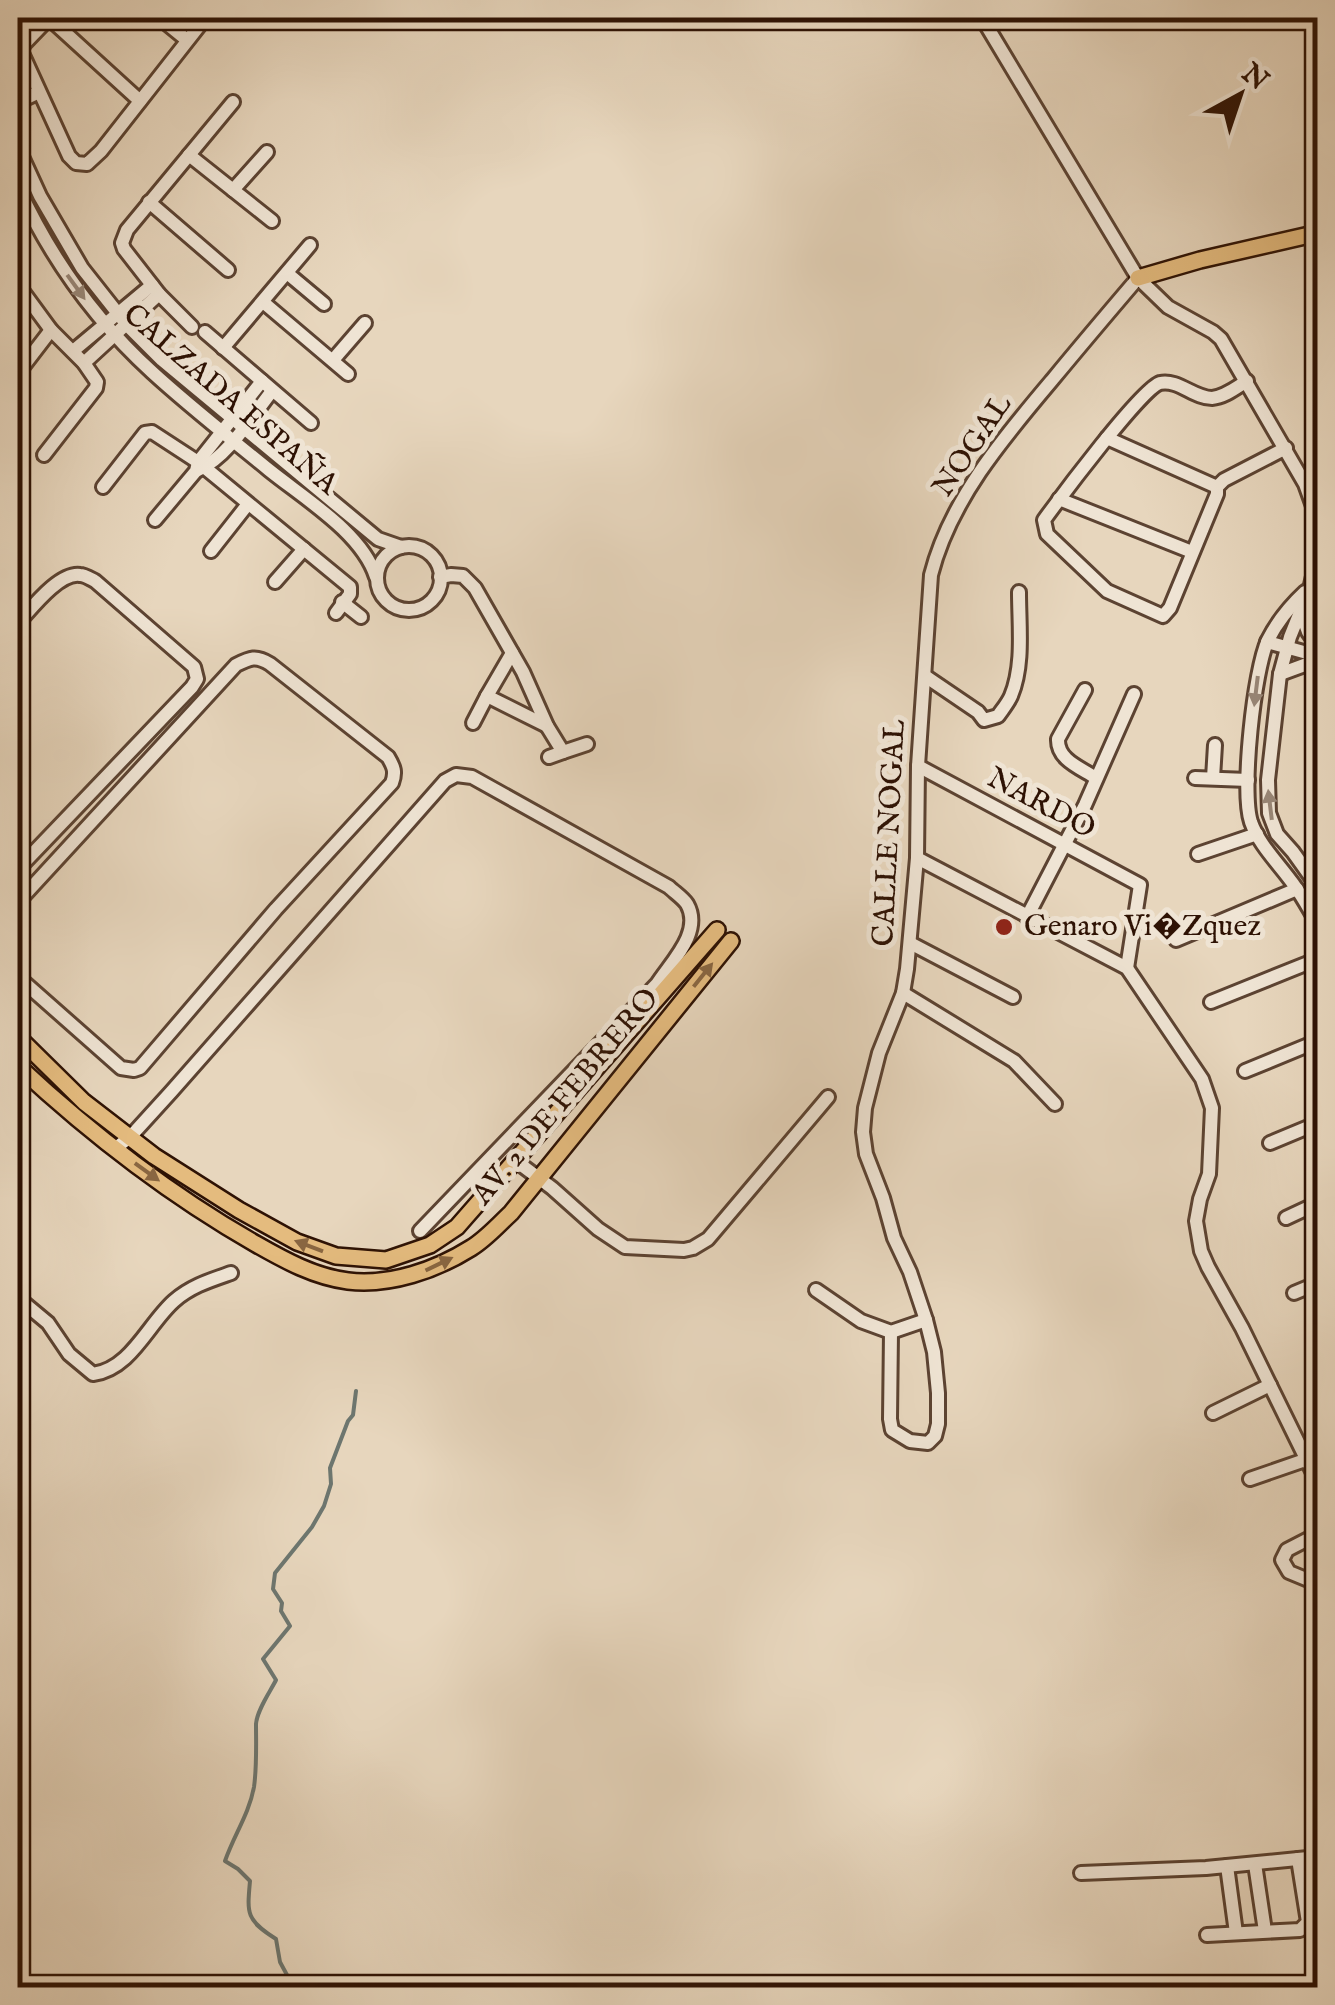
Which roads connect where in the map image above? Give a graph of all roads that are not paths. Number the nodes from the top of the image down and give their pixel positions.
1 (49, 18) edge
2 (160, 18) edge
3 (982, 18) edge
4 (199, 26) dead end
5 (187, 40) junction
6 (32, 78) junction
7 (18, 85) edge
8 (39, 92) junction
9 (140, 101) junction
10 (18, 102) edge
11 (232, 102) dead end
12 (18, 148) edge
13 (267, 152) dead end
14 (189, 155) junction
15 (18, 187) edge
16 (233, 190) junction
17 (40, 196) junction
18 (149, 202) junction
19 (25, 204) junction
20 (272, 222) dead end
21 (1318, 232) edge
22 (310, 245) dead end
23 (228, 270) dead end
24 (287, 273) junction
25 (1138, 278) junction
26 (18, 286) edge
27 (156, 289) junction
28 (263, 302) junction
29 (324, 304) dead end
30 (116, 314) junction
31 (365, 322) dead end
32 (104, 324) junction
33 (126, 326) junction
34 (51, 330) junction
35 (115, 336) junction
36 (223, 348) junction
37 (72, 351) junction
38 (333, 360) junction
39 (84, 363) junction
40 (18, 374) edge
41 (348, 374) dead end
42 (1247, 381) junction
43 (267, 386) junction
44 (238, 423) junction
45 (311, 424) dead end
46 (227, 436) junction
47 (1107, 438) junction
48 (1286, 448) junction
49 (44, 455) dead end
50 (200, 467) junction
51 (103, 487) dead end
52 (1217, 487) junction
53 (1059, 499) junction
54 (248, 504) junction
55 (345, 511) junction
56 (155, 520) dead end
57 (336, 524) junction
58 (1318, 532) edge
59 (401, 547) junction
60 (304, 549) junction
61 (211, 551) dead end
62 (1192, 552) junction
63 (376, 577) junction
64 (440, 577) junction
65 (275, 582) dead end
66 (1018, 592) dead end
67 (1297, 608) junction
68 (361, 617) dead end
69 (18, 624) edge
70 (1267, 642) junction
71 (1318, 646) edge
72 (1286, 649) junction
73 (512, 653) junction
74 (1318, 658) edge
75 (1280, 674) junction
76 (926, 676) junction
77 (1085, 690) dead end
78 (1134, 694) dead end
79 (487, 696) junction
80 (473, 723) dead end
81 (547, 726) junction
82 (587, 744) dead end
83 (1215, 745) dead end
84 (563, 752) junction
85 (548, 757) dead end
86 (918, 766) junction
87 (1096, 778) junction
88 (1195, 778) dead end
89 (1213, 778) junction
90 (1248, 780) junction
91 (1257, 834) junction
92 (1065, 845) junction
93 (1293, 852) junction
94 (1198, 854) dead end
95 (916, 858) junction
96 (1278, 863) junction
97 (18, 870) edge
98 (1318, 887) edge
99 (1297, 888) junction
100 (18, 902) edge
101 (1027, 917) junction
102 (1318, 924) edge
103 (717, 930) joint
104 (1176, 940) dead end
105 (730, 941) joint
106 (910, 943) junction
107 (1318, 958) edge
108 (1126, 968) junction
109 (18, 977) edge
110 (903, 993) junction
111 (1013, 997) dead end
112 (1211, 1002) dead end
113 (18, 1037) edge
114 (1318, 1040) edge
115 (18, 1066) edge
116 (1246, 1071) dead end
117 (828, 1097) dead end
118 (1055, 1104) dead end
119 (1318, 1122) edge
120 (131, 1136) junction
121 (1270, 1143) dead end
122 (116, 1148) junction
123 (516, 1161) junction
124 (540, 1177) junction
125 (1318, 1203) edge
126 (1286, 1218) dead end
127 (420, 1231) dead end
128 (231, 1273) dead end
129 (1318, 1283) edge
130 (816, 1290) dead end
131 (1294, 1293) dead end
132 (18, 1298) edge
133 (926, 1320) junction
134 (891, 1332) junction
135 (1270, 1385) junction
136 (1212, 1414) dead end
137 (1305, 1460) junction
138 (1250, 1480) dead end
139 (1318, 1483) edge
140 (1318, 1534) edge
141 (1318, 1584) edge
142 (1318, 1857) edge
143 (1298, 1859) junction
144 (1255, 1864) junction
145 (1227, 1866) junction
146 (1080, 1873) dead end
147 (1265, 1932) junction
148 (1236, 1933) junction
149 (1207, 1934) dead end

1 - 6 street
1 - 9 street
2 - 5 street
3 - 25 street
4 - 5 street
5 - 9 street
6 - 7 street
6 - 8 street
8 - 9 street
8 - 10 street
11 - 14 street
12 - 17 street, CALZADA ESPAÑA
13 - 16 street
14 - 16 street
14 - 18 street
15 - 19 street, CALZADA ESPAÑA
16 - 20 street
17 - 19 street
17 - 30 street, CALZADA ESPAÑA
18 - 23 street
18 - 27 street
19 -> 32 street, CALZADA ESPAÑA
21 - 25 main road
22 - 24 street
24 - 28 street
24 - 29 street
25 - 42 street
25 - 76 street, NOGAL
26 - 34 street
27 - 30 street
27 - 33 street
27 - 36 street
28 - 36 street
28 - 38 street
30 - 32 street
30 - 33 street, CALZADA ESPAÑA
31 - 38 street
32 - 35 street, CALZADA ESPAÑA
32 - 37 street
33 - 35 street
33 - 44 street, CALZADA ESPAÑA
34 - 37 street
34 - 40 street
35 - 39 street
35 - 46 street, CALZADA ESPAÑA
36 - 43 street
37 - 39 street
38 - 41 street
39 - 49 street
42 - 47 street
42 - 48 street
43 - 44 street
43 - 45 street
44 - 46 street
44 - 55 street, CALZADA ESPAÑA
46 - 50 street
46 - 57 street, CALZADA ESPAÑA
47 - 52 street
47 - 53 street
48 - 52 street
48 - 58 street
50 - 51 street
50 - 54 street
50 - 56 street
52 - 62 street
53 - 62 street
53 - 62 street
54 - 60 street
54 - 61 street
55 - 57 street
55 - 59 street, CALZADA ESPAÑA
57 - 63 street, CALZADA ESPAÑA
58 - 67 street
59 - 63 street
59 - 64 street
60 - 65 street
60 - 68 street
63 - 64 street
64 - 73 street
66 - 76 street
67 - 70 street
67 - 71 street
67 - 72 street
69 - 97 street
70 - 72 street
70 -> 90 street
72 - 74 street
72 - 75 street
73 - 79 street
73 - 81 street
74 - 75 street
93 -> 75 street
76 - 86 street, CALLE NOGAL
77 - 87 street
78 - 87 street
79 - 80 street
79 - 81 street
81 - 84 street
82 - 84 street
83 - 89 street
84 - 85 street
86 - 92 street, NARDO
86 - 95 street, CALLE NOGAL
87 - 92 street
88 - 89 street
89 - 90 street
90 - 91 street
91 - 94 street
91 - 96 street
92 - 101 street
92 - 108 street, NARDO
93 - 96 street
93 - 98 street
95 - 101 street
95 - 106 street, CALLE NOGAL
96 - 99 street
99 - 102 street
99 - 104 street
100 - 109 street
101 - 108 street
103 - 105 street
103 - 123 main road, AV. 2 DE FEBRERO
124 -> 105 main road, AV. 2 DE FEBRERO
106 - 110 street, CALLE NOGAL
106 - 111 street
107 - 112 street
108 - 135 street
110 - 118 street
110 - 133 street, CALLE NOGAL
113 - 120 main road, AV. 2 DE FEBRERO
114 - 116 street
115 - 122 main road, AV. 2 DE FEBRERO
117 - 124 street
119 - 121 street
120 - 122 street
123 -> 120 main road, AV. 2 DE FEBRERO
120 - 127 street
122 -> 124 main road, AV. 2 DE FEBRERO
123 - 124 street
125 - 126 street
128 - 132 street
129 - 131 street
130 - 134 street
133 - 134 street
133 - 134 street, CALLE NOGAL
135 - 136 street
135 - 137 street
137 - 138 street
137 - 139 street
140 - 141 street
142 - 143 street
143 - 144 street
143 - 147 street
144 - 145 street
144 - 147 street
145 - 146 street
145 - 148 street
147 - 148 street
148 - 149 street

